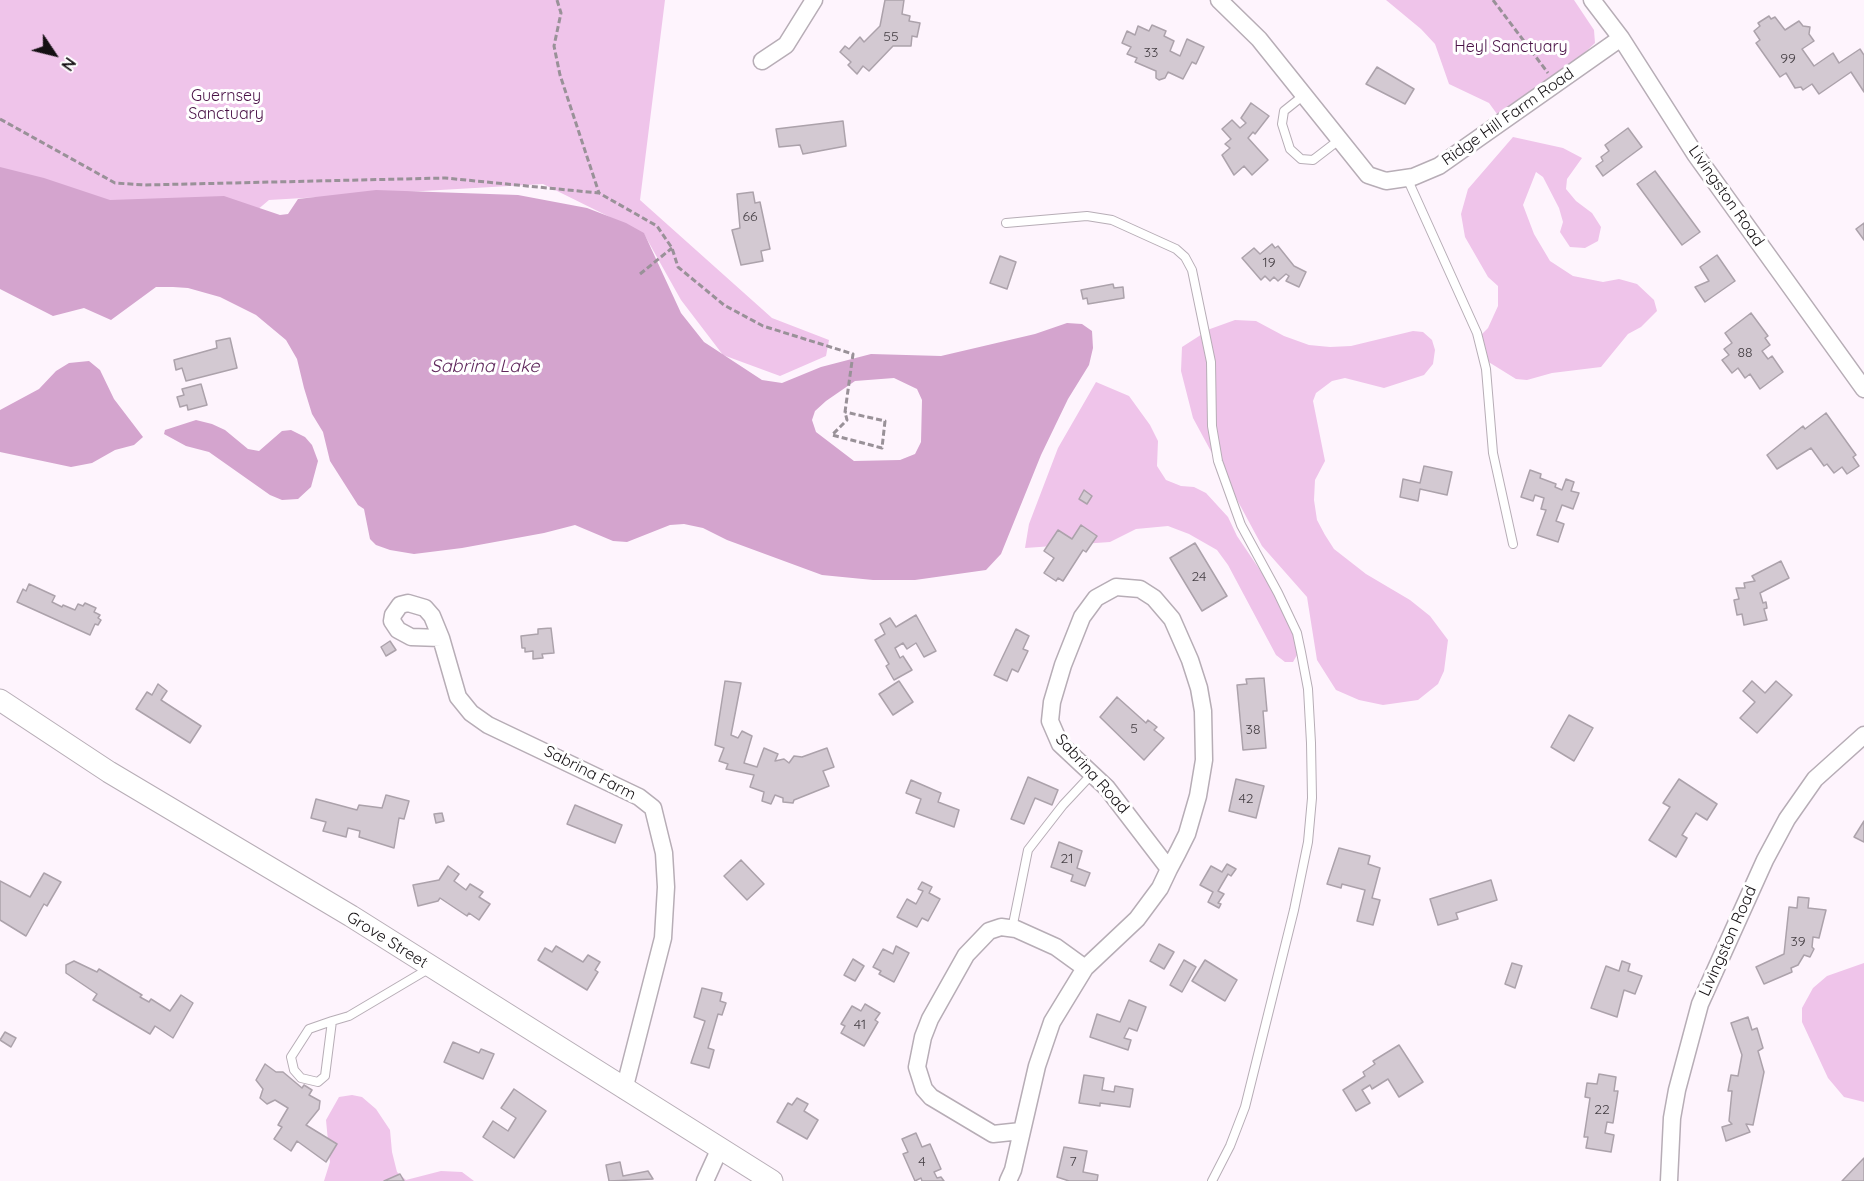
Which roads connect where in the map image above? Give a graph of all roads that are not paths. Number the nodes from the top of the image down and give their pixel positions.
1 (814, 0) edge
2 (1219, 0) edge
3 (1592, 0) edge
4 (1620, 38) junction
5 (762, 61) dead end
6 (1304, 95) junction
7 (1340, 140) junction
8 (1407, 178) junction
9 (1006, 223) dead end
10 (1864, 389) edge
11 (1513, 544) dead end
12 (441, 638) dead end
13 (0, 700) edge
14 (1864, 735) edge
15 (1093, 774) junction
16 (1169, 869) junction
17 (1012, 929) junction
18 (431, 968) junction
19 (1084, 968) junction
20 (332, 1021) junction
21 (624, 1090) junction
22 (1021, 1131) junction
23 (993, 1134) junction
24 (720, 1148) junction
25 (1015, 1161) junction
26 (705, 1181) edge
27 (772, 1181) edge
28 (1008, 1181) edge
29 (1212, 1181) edge
30 (1670, 1181) edge

1 - 5 street
2 - 6 street, Ridge Hill Farm Road
3 - 4 street, Livingston Road
4 - 8 street, Ridge Hill Farm Road
4 - 10 street, Livingston Road
6 - 7 street, Ridge Hill Farm Road
6 - 7 lane
7 - 8 street, Ridge Hill Farm Road
8 - 11 lane
9 - 29 lane
12 - 21 street, Sabrina Farm
13 - 18 street, Grove Street
14 - 30 street, Livingston Road
15 - 16 street, Sabrina Road
15 - 16 street, Sabrina Road
15 - 17 lane
16 - 19 street, Sabrina Road
17 - 19 street
17 - 23 street
18 - 20 lane
18 - 21 street, Grove Street
19 - 22 street, Sabrina Road
20 - 20 lane
21 - 24 street, Grove Street
22 - 23 street
22 - 25 street, Sabrina Road
23 - 25 street
24 - 26 street
24 - 27 street, Grove Street
25 - 28 street, Sabrina Road

